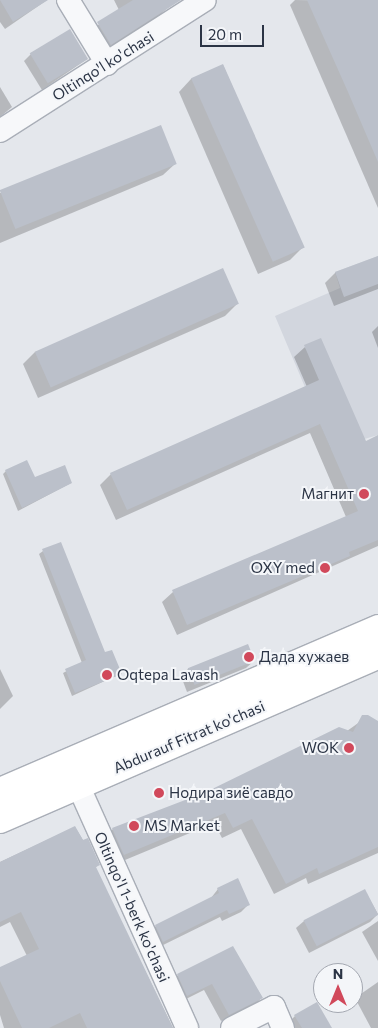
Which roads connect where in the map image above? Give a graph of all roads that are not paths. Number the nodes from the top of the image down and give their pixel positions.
1 (68, 0) edge
2 (205, 0) edge
3 (107, 64) junction
4 (0, 130) edge
5 (378, 628) edge
6 (378, 655) edge
7 (72, 774) junction
8 (0, 792) edge
9 (0, 819) edge
10 (186, 1028) edge
11 (232, 1028) edge
12 (283, 1028) edge

1 - 3 street
2 - 3 street, Oltinqo'l ko'chasi
3 - 4 street, Oltinqo'l ko'chasi
5 - 7 main road, Abdurauf Fitrat ko'chasi
6 - 7 main road, Abdurauf Fitrat ko'chasi
7 - 8 main road, Abdurauf Fitrat ko'chasi
7 - 9 main road, Abdurauf Fitrat ko'chasi
7 - 10 street, Oltinqo'l 1-berk ko'chasi
11 - 12 street

